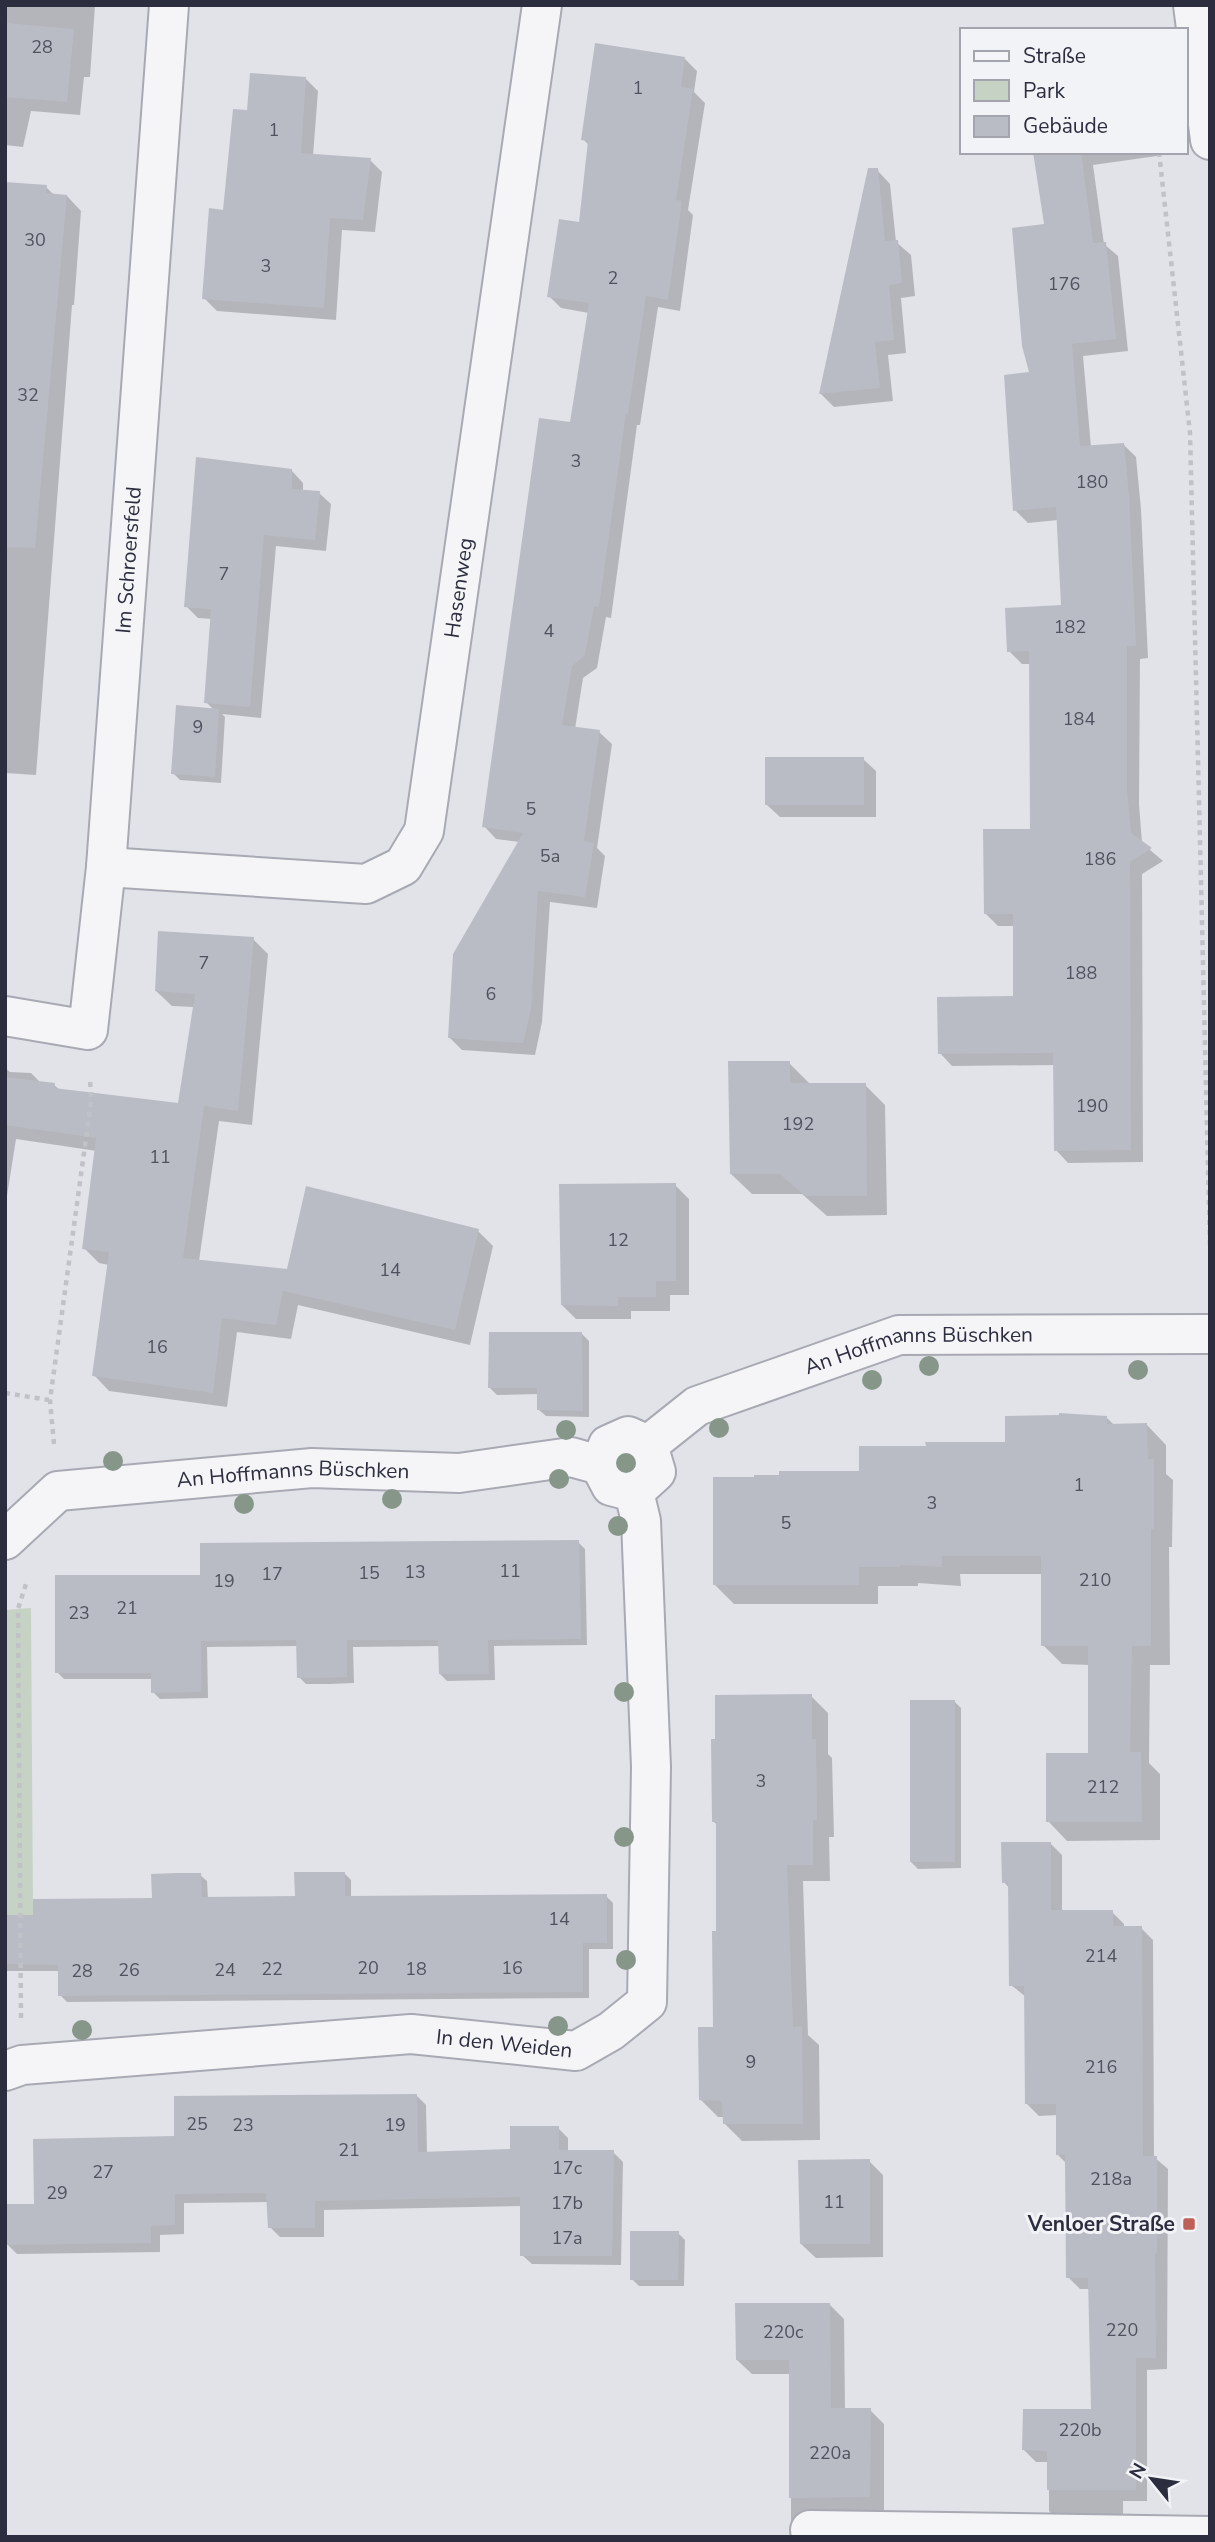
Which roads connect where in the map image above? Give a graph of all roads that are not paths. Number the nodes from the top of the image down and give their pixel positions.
1 (169, 5) edge
2 (542, 5) edge
3 (1193, 5) edge
4 (1210, 140) edge
5 (106, 867) junction
6 (5, 1016) edge
7 (1210, 1334) edge
8 (649, 1445) junction
9 (600, 1465) junction
10 (634, 1492) junction
11 (5, 1540) edge
12 (13, 2068) edge
13 (810, 2530) dead end
14 (1210, 2536) edge

1 - 5 street, Im Schroersfeld
2 - 5 street, Hasenweg
3 - 4 street
5 - 6 street, Im Schroersfeld
7 - 8 street, An Hoffmanns Büschken
8 - 9 street
8 - 10 street
9 - 10 street
9 - 11 street, An Hoffmanns Büschken
10 - 12 street, In den Weiden
13 - 14 street

